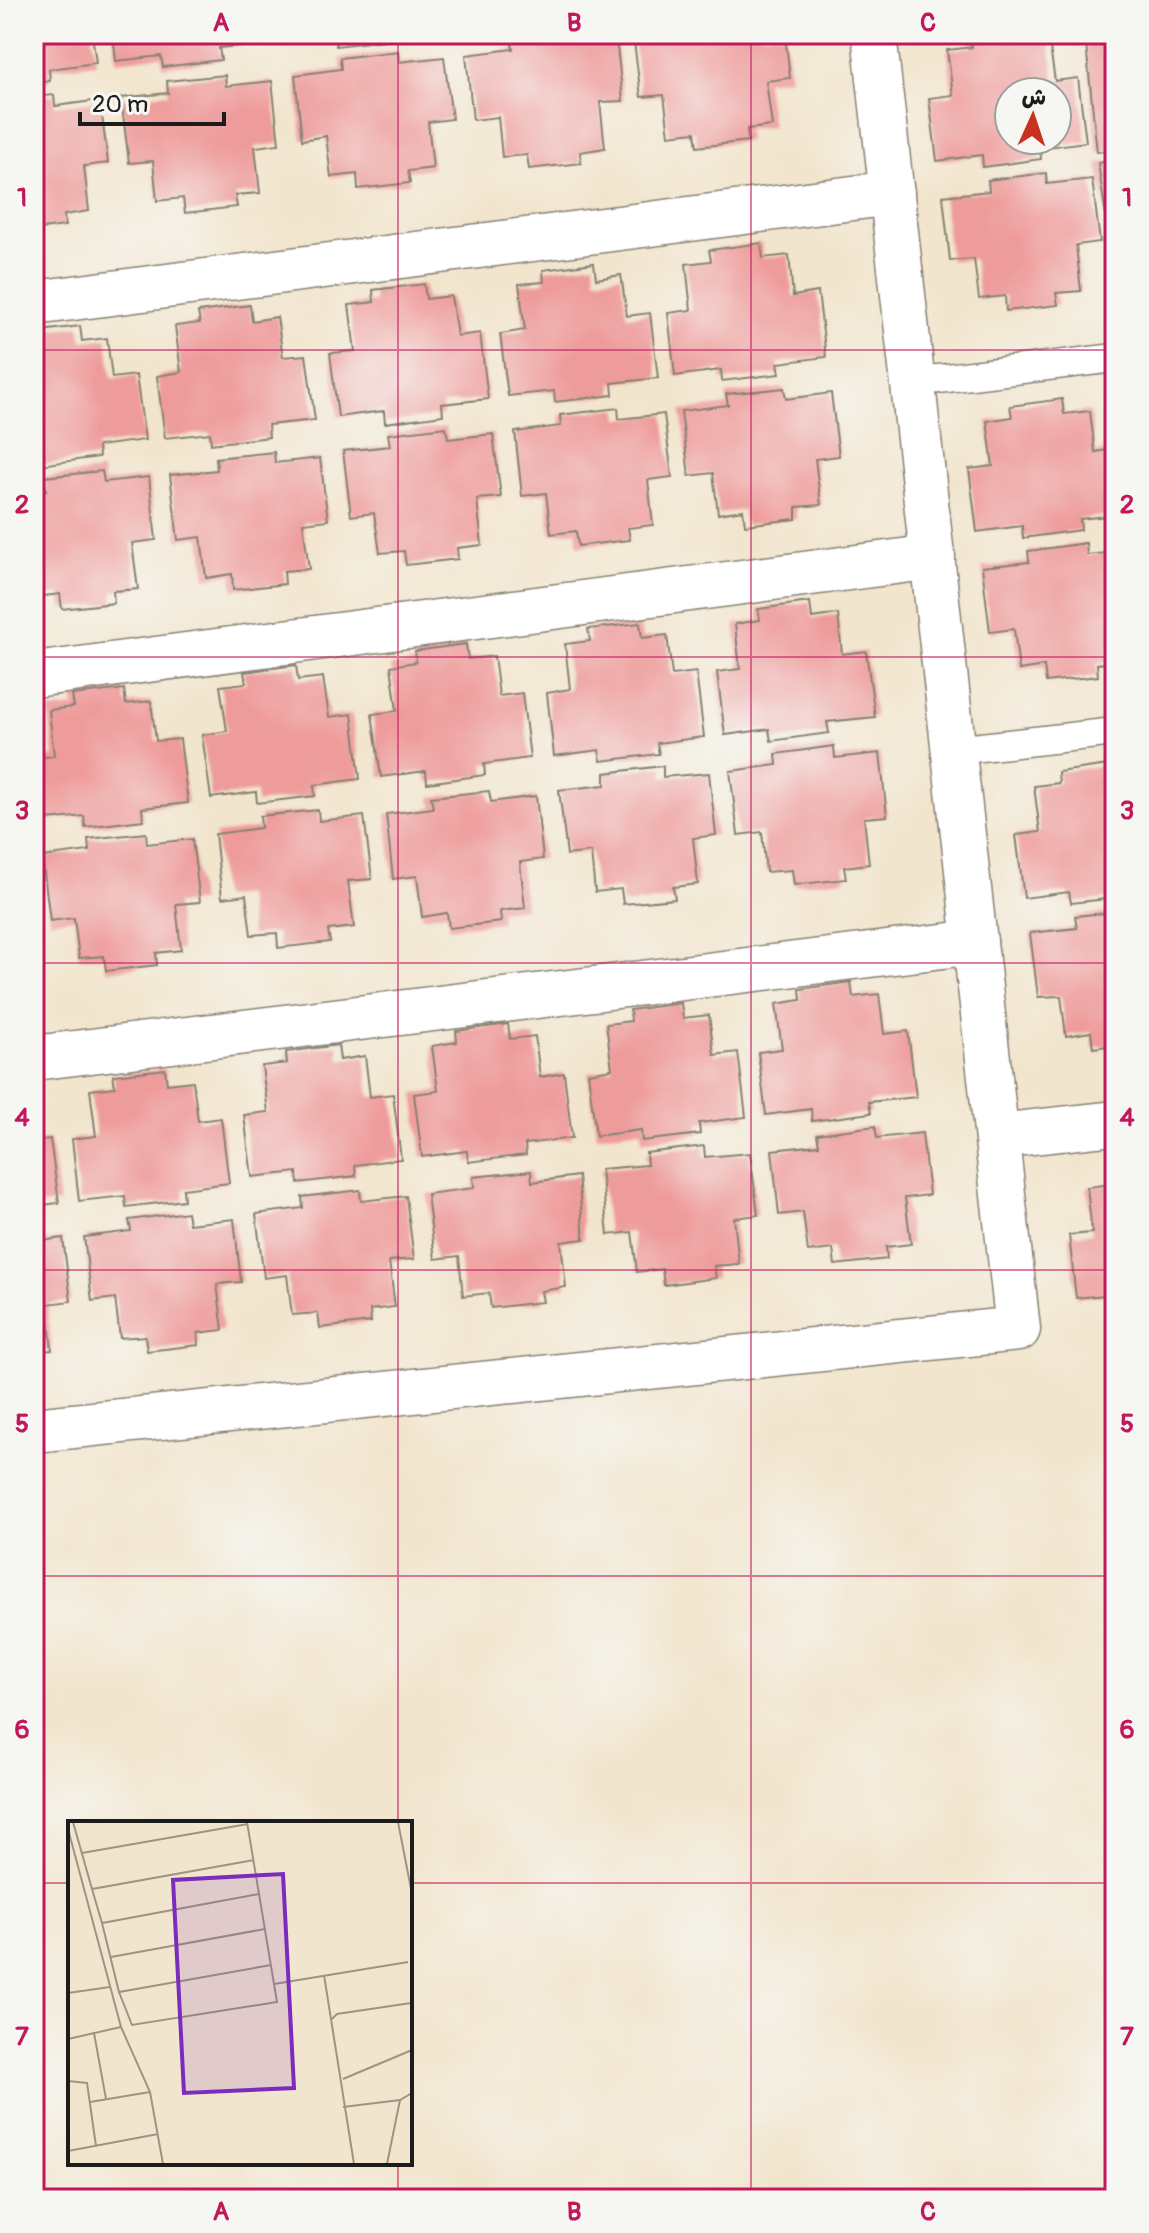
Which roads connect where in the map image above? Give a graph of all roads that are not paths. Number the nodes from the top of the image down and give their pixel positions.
1 (874, 34) edge
2 (892, 193) junction
3 (34, 303) edge
4 (1115, 358) edge
5 (913, 382) junction
6 (933, 557) junction
7 (34, 675) edge
8 (1115, 732) edge
9 (954, 750) junction
10 (975, 942) junction
11 (34, 1058) edge
12 (1115, 1123) edge
13 (997, 1136) junction
14 (34, 1430) edge

1 - 2 street
2 - 3 street
2 - 5 street
4 - 5 lane
5 - 6 street
6 - 7 street
6 - 9 street
8 - 9 lane
9 - 10 street
10 - 11 street
10 - 13 street
12 - 13 street
13 - 14 street

